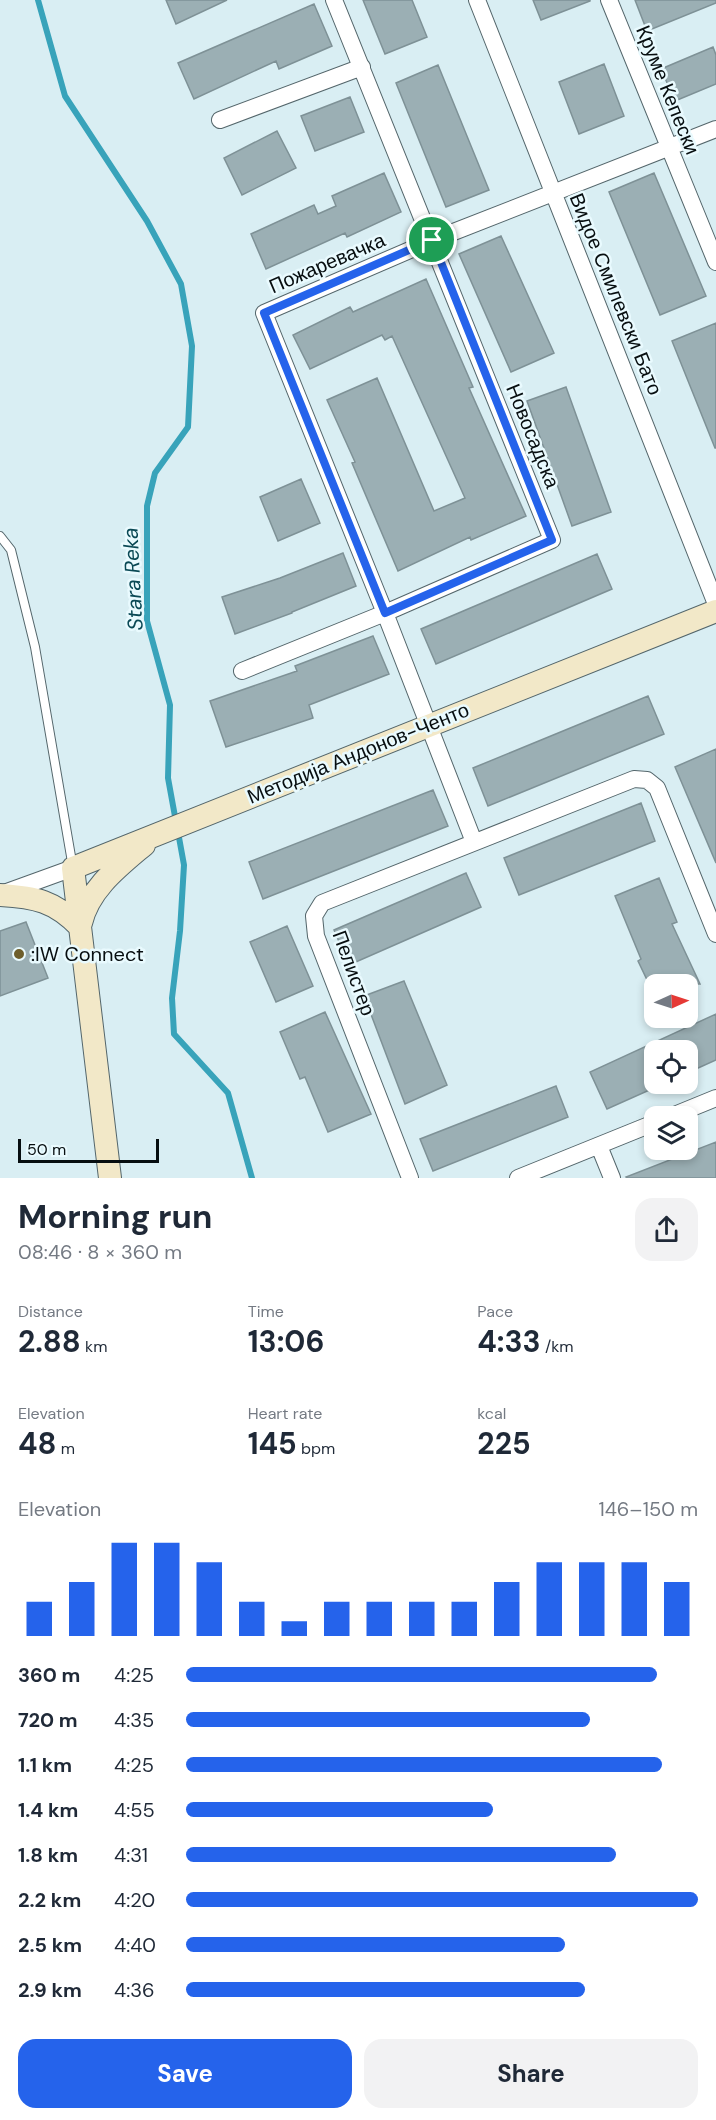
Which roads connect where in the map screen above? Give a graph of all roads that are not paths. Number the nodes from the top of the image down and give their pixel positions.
1 (334, 0) edge
2 (477, 0) edge
3 (609, 0) edge
4 (362, 67) junction
5 (220, 120) dead end
6 (716, 129) edge
7 (668, 147) junction
8 (554, 194) junction
9 (432, 240) junction
10 (716, 262) edge
11 (0, 536) edge
12 (716, 604) edge
13 (716, 611) edge
14 (385, 613) junction
15 (242, 671) dead end
16 (430, 725) junction
17 (163, 830) junction
18 (474, 842) junction
19 (73, 868) junction
20 (0, 895) edge
21 (80, 927) junction
22 (716, 934) edge
23 (716, 1098) edge
24 (696, 1106) edge
25 (644, 1127) edge
26 (598, 1146) junction
27 (110, 1178) edge
28 (410, 1178) edge
29 (519, 1178) edge
30 (612, 1178) edge

1 - 4 street, Новосадска
2 - 8 street, Видое Смилевски Бато
3 - 7 street, Круме Кепески
4 - 5 street
4 - 9 street, Новосадска
6 - 7 street, Пожаревачка
7 - 8 street, Пожаревачка
7 - 10 street, Круме Кепески
8 - 9 street, Пожаревачка
8 - 12 street, Видое Смилевски Бато
9 - 14 street, Новосадска
9 - 14 street, Пожаревачка
11 - 19 lane
13 - 16 street, Методија Андонов-Ченто
14 - 15 street
14 - 16 street
16 - 17 street, Методија Андонов-Ченто
16 - 18 street
17 - 19 street, Методија Андонов-Ченто
17 - 21 street
18 - 22 street, Пелистер
18 - 28 street, Пелистер
19 - 20 street, Методија Андонов-Ченто
19 - 21 street
20 - 21 street
21 - 27 street
23 - 24 street
25 - 26 street
26 - 29 street
26 - 30 street

